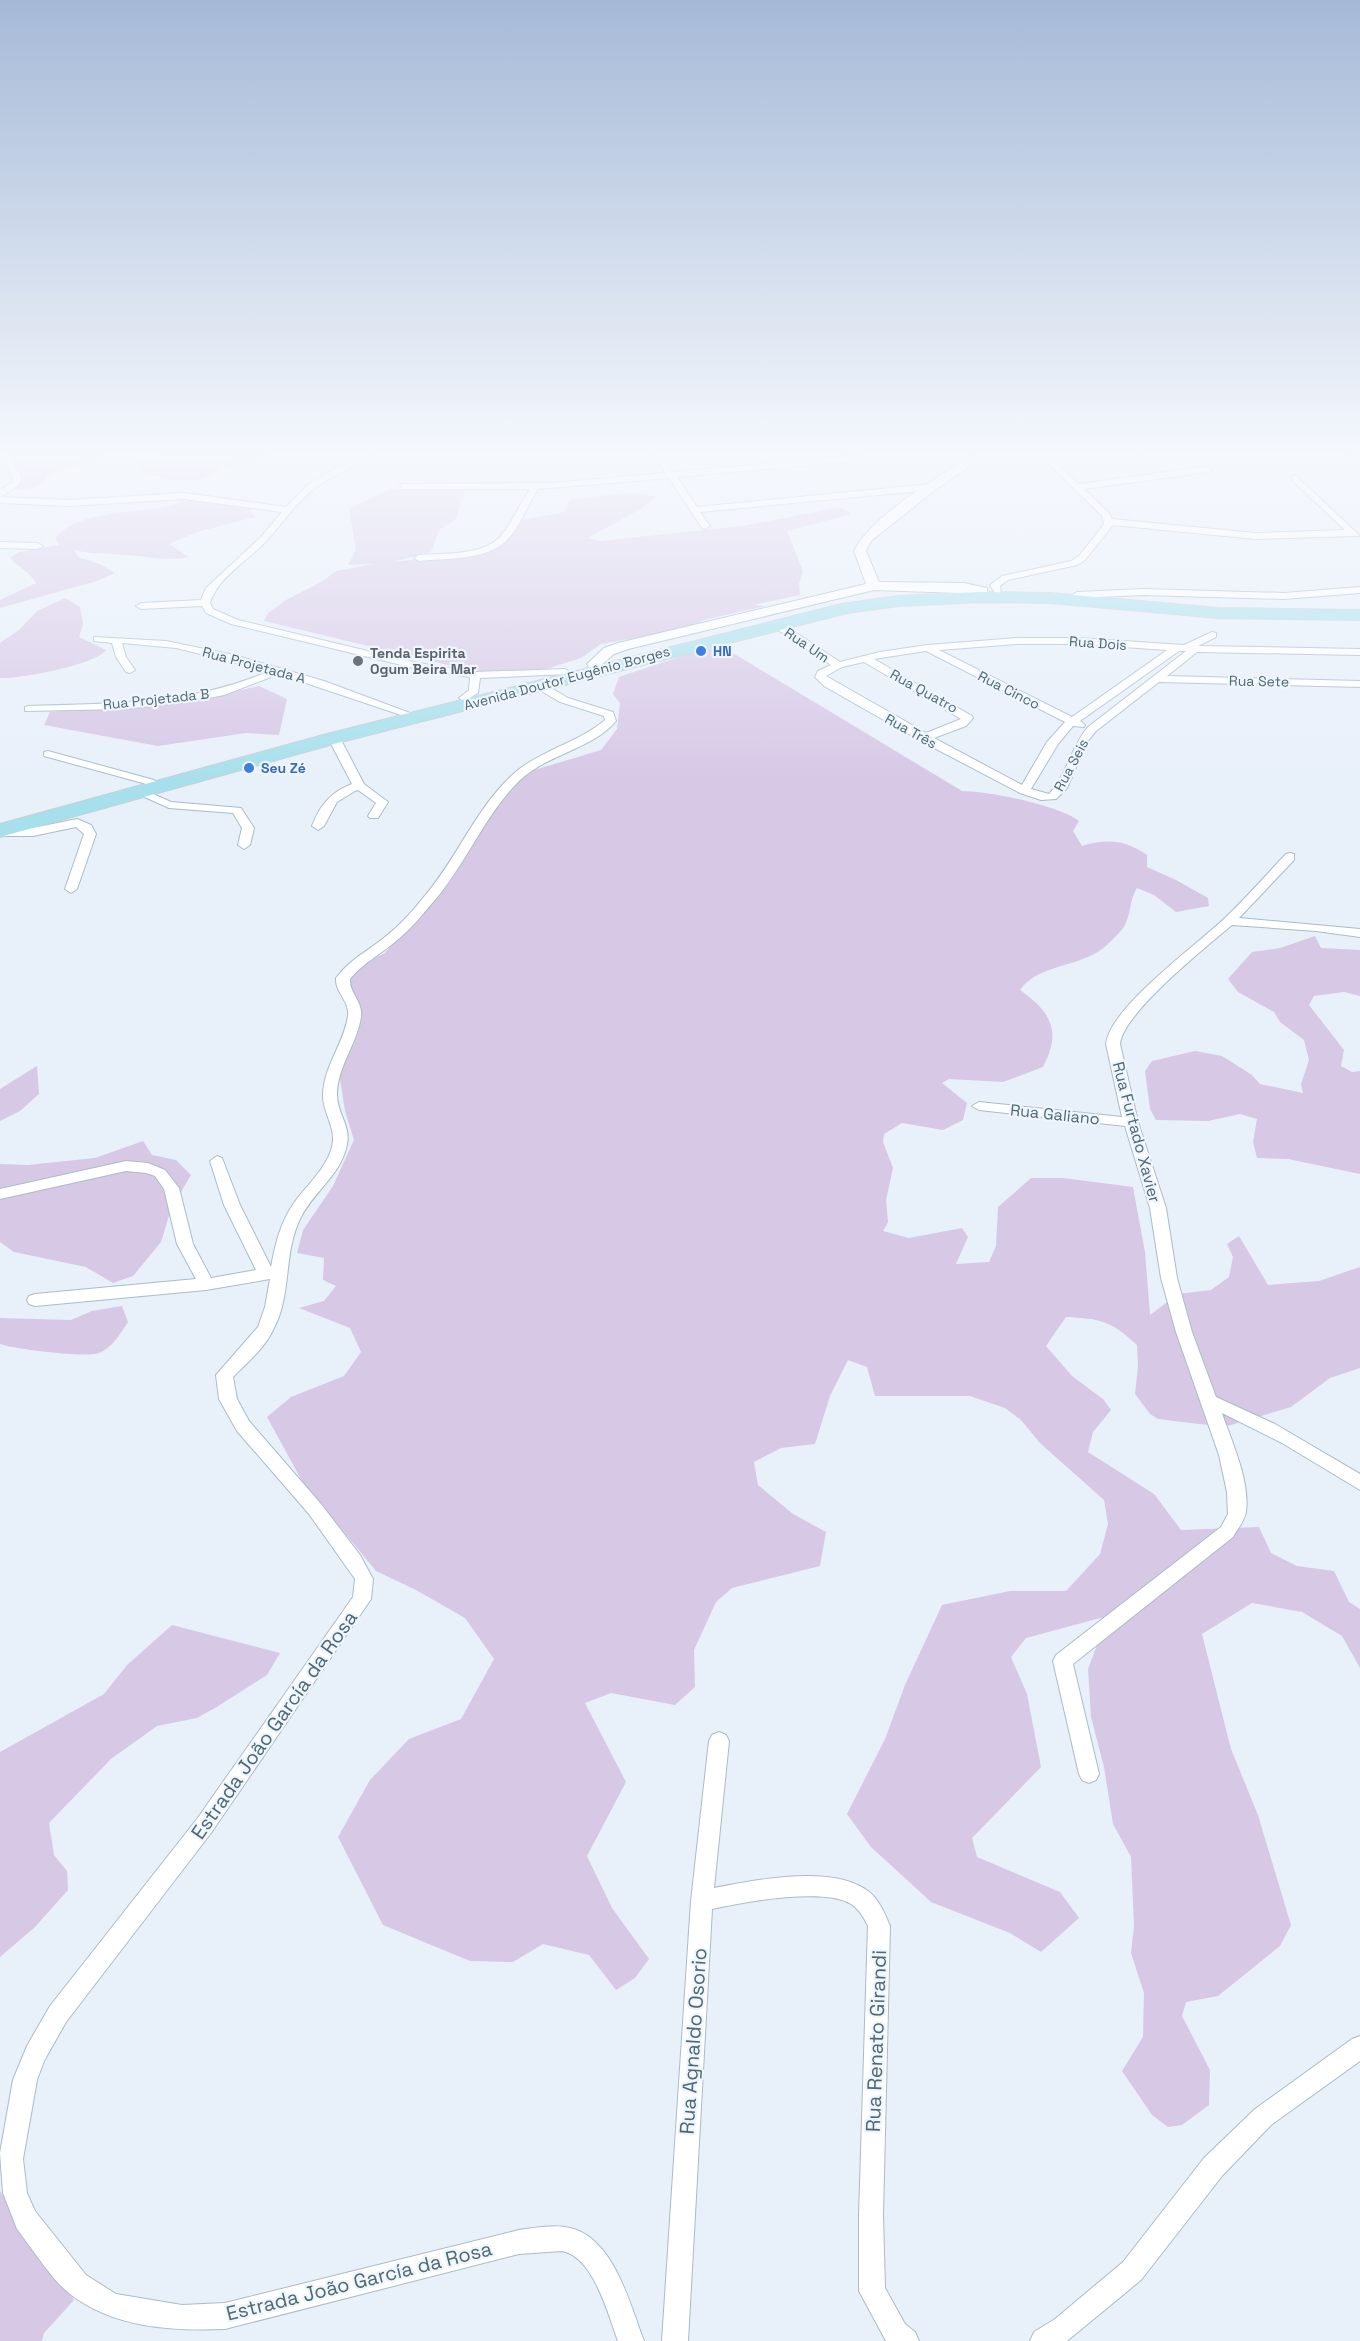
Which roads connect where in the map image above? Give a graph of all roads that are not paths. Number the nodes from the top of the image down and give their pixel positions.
1 (236, 563) edge
2 (863, 563) edge
3 (1073, 563) edge
4 (874, 586) junction
5 (990, 591) junction
6 (1077, 595) junction
7 (1360, 601) edge
8 (204, 603) junction
9 (141, 606) dead end
10 (776, 624) junction
11 (1212, 635) dead end
12 (98, 639) dead end
13 (116, 640) junction
14 (927, 648) junction
15 (1186, 648) junction
16 (1360, 652) edge
17 (866, 658) junction
18 (594, 664) junction
19 (838, 665) junction
20 (130, 670) dead end
21 (279, 670) junction
22 (565, 672) junction
23 (475, 675) junction
24 (1159, 679) junction
25 (1360, 684) edge
26 (540, 686) junction
27 (465, 698) junction
28 (29, 709) dead end
29 (405, 713) junction
30 (1071, 722) junction
31 (1092, 729) junction
32 (334, 738) junction
33 (923, 738) junction
34 (48, 754) dead end
35 (359, 786) junction
36 (146, 787) junction
37 (1024, 791) junction
38 (374, 816) dead end
39 (0, 823) edge
40 (318, 826) dead end
41 (0, 831) edge
42 (244, 845) dead end
43 (1290, 857) dead end
44 (71, 889) dead end
45 (1229, 921) junction
46 (1360, 933) edge
47 (979, 1106) dead end
48 (1131, 1122) junction
49 (218, 1161) dead end
50 (0, 1194) edge
51 (272, 1273) junction
52 (206, 1284) junction
53 (35, 1300) dead end
54 (1211, 1402) junction
55 (1360, 1483) edge
56 (718, 1741) dead end
57 (1089, 1774) dead end
58 (702, 1901) junction
59 (1360, 2047) edge
60 (631, 2341) edge
61 (675, 2341) edge
62 (906, 2341) edge
63 (1043, 2341) edge

1 - 8 street
2 - 4 main road
3 - 5 street
4 - 5 main road
4 - 18 main road
5 - 6 highway, Avenida Doutor Eugênio Borges
5 - 18 highway, Avenida Doutor Eugênio Borges
6 - 7 highway, Avenida Doutor Eugênio Borges
6 - 7 street
7 - 10 highway, Avenida Doutor Eugênio Borges
8 - 9 street
8 - 23 street
10 - 19 street, Rua Um
10 - 26 highway, Avenida Doutor Eugênio Borges
11 - 15 street, Rua Seis
12 - 13 street, Rua Projetada A
13 - 20 street
13 - 21 street, Rua Projetada A
14 - 15 street, Rua Dois
14 - 17 street, Rua Dois
14 - 30 street, Rua Cinco
15 - 16 street, Rua Dois
15 - 24 street, Rua Seis
15 - 30 street, Rua Seis
17 - 19 street, Rua Dois
17 - 33 street, Rua Quatro
18 - 22 highway, Avenida Doutor Eugênio Borges
19 - 33 street, Rua Três
21 - 28 street, Rua Projetada B
21 - 29 street, Rua Projetada A
22 - 23 street
22 - 27 highway, Avenida Doutor Eugênio Borges
23 - 27 street
24 - 25 street, Rua Sete
24 - 31 street, Rua Seis
26 - 32 highway, Avenida Doutor Eugênio Borges
26 - 51 street, Estrada João García da Rosa
27 - 29 highway, Avenida Doutor Eugênio Borges
29 - 36 highway, Avenida Doutor Eugênio Borges
30 - 31 street, Rua Cinco
30 - 37 street, Rua Seis
31 - 37 street, Rua Seis
32 - 35 street
32 - 36 highway, Avenida Doutor Eugênio Borges
33 - 37 street, Rua Três
34 - 36 street
35 - 38 street
35 - 40 street
36 - 39 highway, Avenida Doutor Eugênio Borges
36 - 41 highway, Avenida Doutor Eugênio Borges
36 - 42 street
41 - 44 street
43 - 45 street, Rua Furtado Xavier
45 - 46 street
45 - 48 street, Rua Furtado Xavier
47 - 48 street, Rua Galiano
48 - 54 street, Rua Furtado Xavier
49 - 51 street
50 - 52 street
51 - 52 street
51 - 60 street, Estrada João García da Rosa
52 - 53 street
54 - 55 street
54 - 57 street, Rua Furtado Xavier
56 - 58 street, Rua Agnaldo Osorio
58 - 61 street, Rua Agnaldo Osorio
58 - 62 street, Rua Renato Girandi
59 - 63 street

